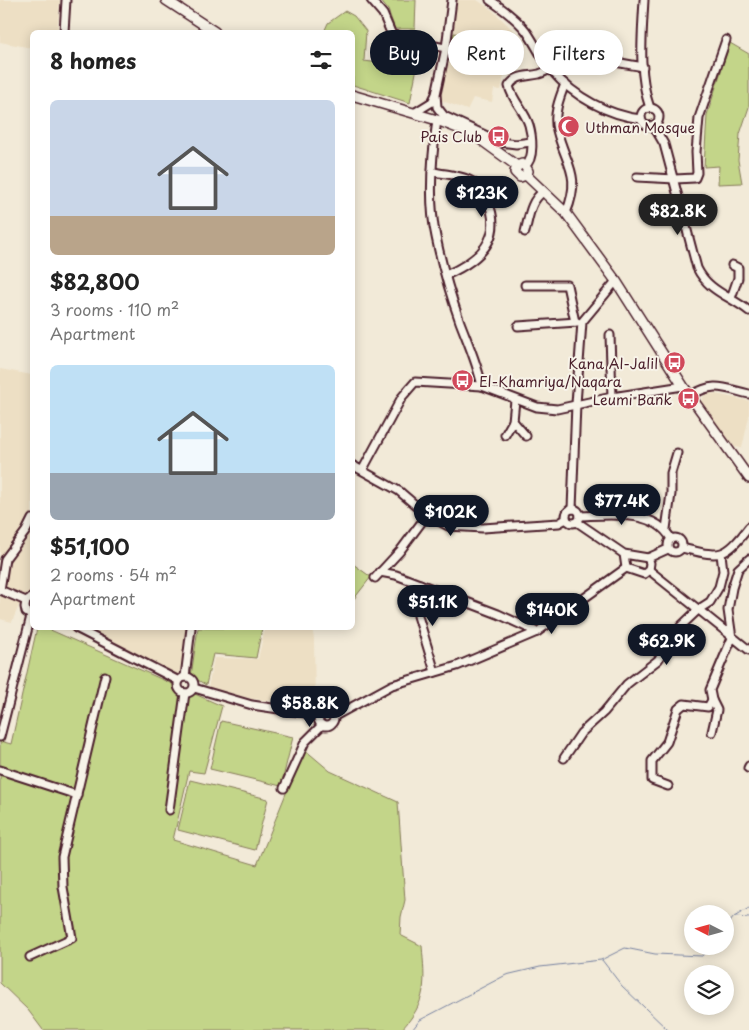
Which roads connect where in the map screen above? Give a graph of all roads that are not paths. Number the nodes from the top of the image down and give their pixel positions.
1 (66, 0) edge
2 (166, 0) edge
3 (371, 0) edge
4 (452, 0) edge
5 (490, 0) edge
6 (644, 0) edge
7 (64, 30) edge
8 (212, 30) edge
9 (726, 40) dead end
10 (534, 43) edge
11 (446, 48) junction
12 (623, 64) edge
13 (642, 67) junction
14 (535, 75) edge
15 (556, 75) edge
16 (565, 84) junction
17 (436, 94) junction
18 (355, 96) edge
19 (650, 108) junction
20 (414, 113) junction
21 (641, 119) junction
22 (437, 120) junction
23 (652, 125) junction
24 (531, 142) junction
25 (521, 166) junction
26 (433, 172) junction
27 (636, 177) dead end
28 (675, 179) junction
29 (543, 192) junction
30 (566, 213) junction
31 (524, 232) dead end
32 (732, 265) dead end
33 (446, 275) junction
34 (616, 281) junction
35 (524, 285) dead end
36 (731, 298) junction
37 (749, 311) edge
38 (578, 322) junction
39 (518, 326) dead end
40 (610, 336) dead end
41 (482, 386) junction
42 (683, 386) junction
43 (749, 394) edge
44 (690, 396) junction
45 (612, 397) junction
46 (515, 400) junction
47 (576, 404) junction
48 (513, 422) junction
49 (505, 435) dead end
50 (526, 436) dead end
51 (677, 453) dead end
52 (355, 466) edge
53 (746, 467) edge
54 (362, 469) junction
55 (749, 478) edge
56 (572, 509) junction
57 (427, 515) junction
58 (566, 519) junction
59 (579, 519) junction
60 (30, 522) edge
61 (749, 527) edge
62 (666, 529) junction
63 (671, 539) junction
64 (682, 548) junction
65 (668, 549) junction
66 (624, 554) junction
67 (721, 554) junction
68 (648, 558) junction
69 (749, 559) edge
70 (626, 568) junction
71 (649, 570) junction
72 (420, 584) junction
73 (0, 590) edge
74 (29, 599) edge
75 (699, 609) junction
76 (30, 614) edge
77 (30, 624) edge
78 (80, 630) edge
79 (191, 630) edge
80 (537, 632) junction
81 (732, 638) junction
82 (749, 650) edge
83 (435, 672) junction
84 (106, 676) dead end
85 (182, 679) junction
86 (194, 688) junction
87 (185, 693) junction
88 (712, 700) junction
89 (319, 715) junction
90 (335, 716) junction
91 (322, 725) junction
92 (712, 732) dead end
93 (0, 737) edge
94 (564, 758) dead end
95 (0, 770) edge
96 (668, 786) dead end
97 (284, 788) dead end
98 (77, 795) junction
99 (168, 810) dead end
100 (30, 958) dead end

1 - 7 street
2 - 8 main road
3 - 11 street
4 - 11 street
5 - 10 street
6 - 13 street
9 - 28 street
11 - 17 street
12 - 13 street
13 - 19 street
14 - 24 street
15 - 16 street
16 - 21 street
16 - 30 street
17 - 20 street
17 - 24 street
18 - 20 main road
19 - 21 street
19 - 23 street
20 - 22 main road
21 - 23 street
22 - 25 main road
22 - 26 street
23 - 28 street
24 - 25 street
25 - 29 main road
26 - 33 street
26 - 33 street
27 - 28 street
28 - 36 street
29 - 30 main road
29 - 31 street
30 - 34 main road
32 - 36 street
33 - 41 street
34 - 38 street
34 - 42 main road
35 - 38 street
36 - 37 street
38 - 39 street
38 - 47 street
40 - 45 street
41 - 46 street
41 - 54 street
42 - 44 main road
42 - 45 street
43 - 44 street
44 - 53 main road
45 - 47 street
46 - 47 street
46 - 48 street
47 - 56 street
48 - 49 street
48 - 50 street
51 - 62 street
52 - 54 street
53 - 55 main road
54 - 57 street
56 - 58 street
56 - 59 street
57 - 58 street
57 - 72 street
58 - 59 street
59 - 62 street
59 - 66 street
60 - 73 street
61 - 67 street
62 - 63 street
63 - 64 street
63 - 65 street
64 - 65 street
64 - 67 street
65 - 68 street
66 - 68 street
66 - 70 street
67 - 75 street
68 - 71 street
69 - 81 street
70 - 71 street
70 - 80 street
71 - 75 street
72 - 80 street
72 - 83 street
73 - 74 street
74 - 76 street
75 - 81 street
75 - 94 street
77 - 93 street
78 - 85 street
79 - 85 street
80 - 83 street
81 - 82 street
81 - 88 street
83 - 90 street
84 - 98 street
85 - 86 street
85 - 87 street
86 - 87 street
86 - 89 street
87 - 99 street
88 - 92 street
88 - 96 street
89 - 90 street
89 - 91 street
90 - 91 street
91 - 97 street
95 - 98 street
98 - 100 street

